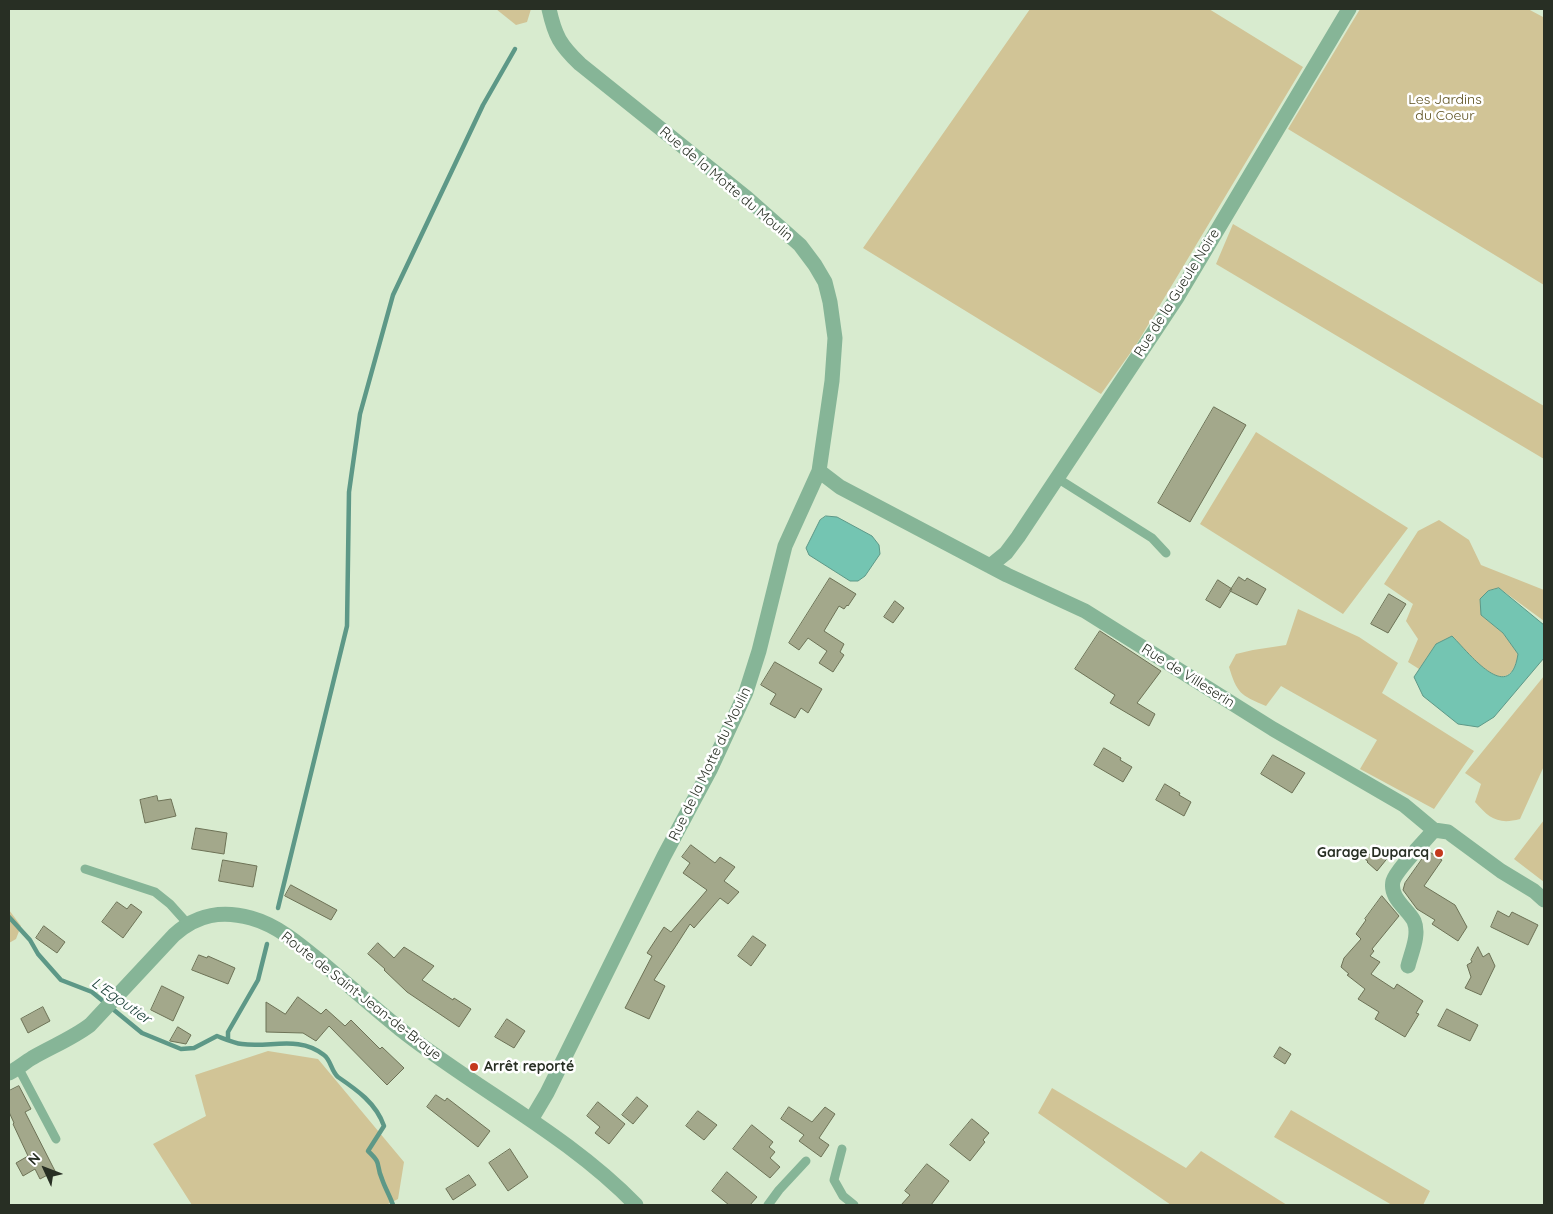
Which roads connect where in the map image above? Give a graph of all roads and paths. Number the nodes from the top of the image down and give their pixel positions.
1 (549, 9) edge
2 (1349, 9) edge
3 (819, 470) junction
4 (1057, 478) junction
5 (1166, 552) dead end
6 (990, 566) junction
7 (1434, 830) junction
8 (85, 869) dead end
9 (1544, 900) edge
10 (188, 924) junction
11 (1408, 966) dead end
12 (14, 1071) edge
13 (531, 1120) junction
14 (56, 1139) dead end
15 (842, 1149) dead end
16 (806, 1161) dead end
17 (636, 1205) edge
18 (768, 1205) edge
19 (854, 1205) edge

1 - 3 street, Rue de la Motte du Moulin
2 - 4 street, Rue de la Gueule Noire
3 - 6 street, Rue de Villeserin
3 - 13 street, Rue de la Motte du Moulin
4 - 5 lane
4 - 6 street, Rue de la Gueule Noire
6 - 7 street, Rue de Villeserin
7 - 9 street, Rue de Villeserin
7 - 11 street
8 - 10 lane
10 - 12 street, Route de Saint-Jean-de-Braye
10 - 13 street, Route de Saint-Jean-de-Braye
12 - 14 lane
13 - 17 street, Route de Saint-Jean-de-Braye
15 - 19 lane
16 - 18 lane

